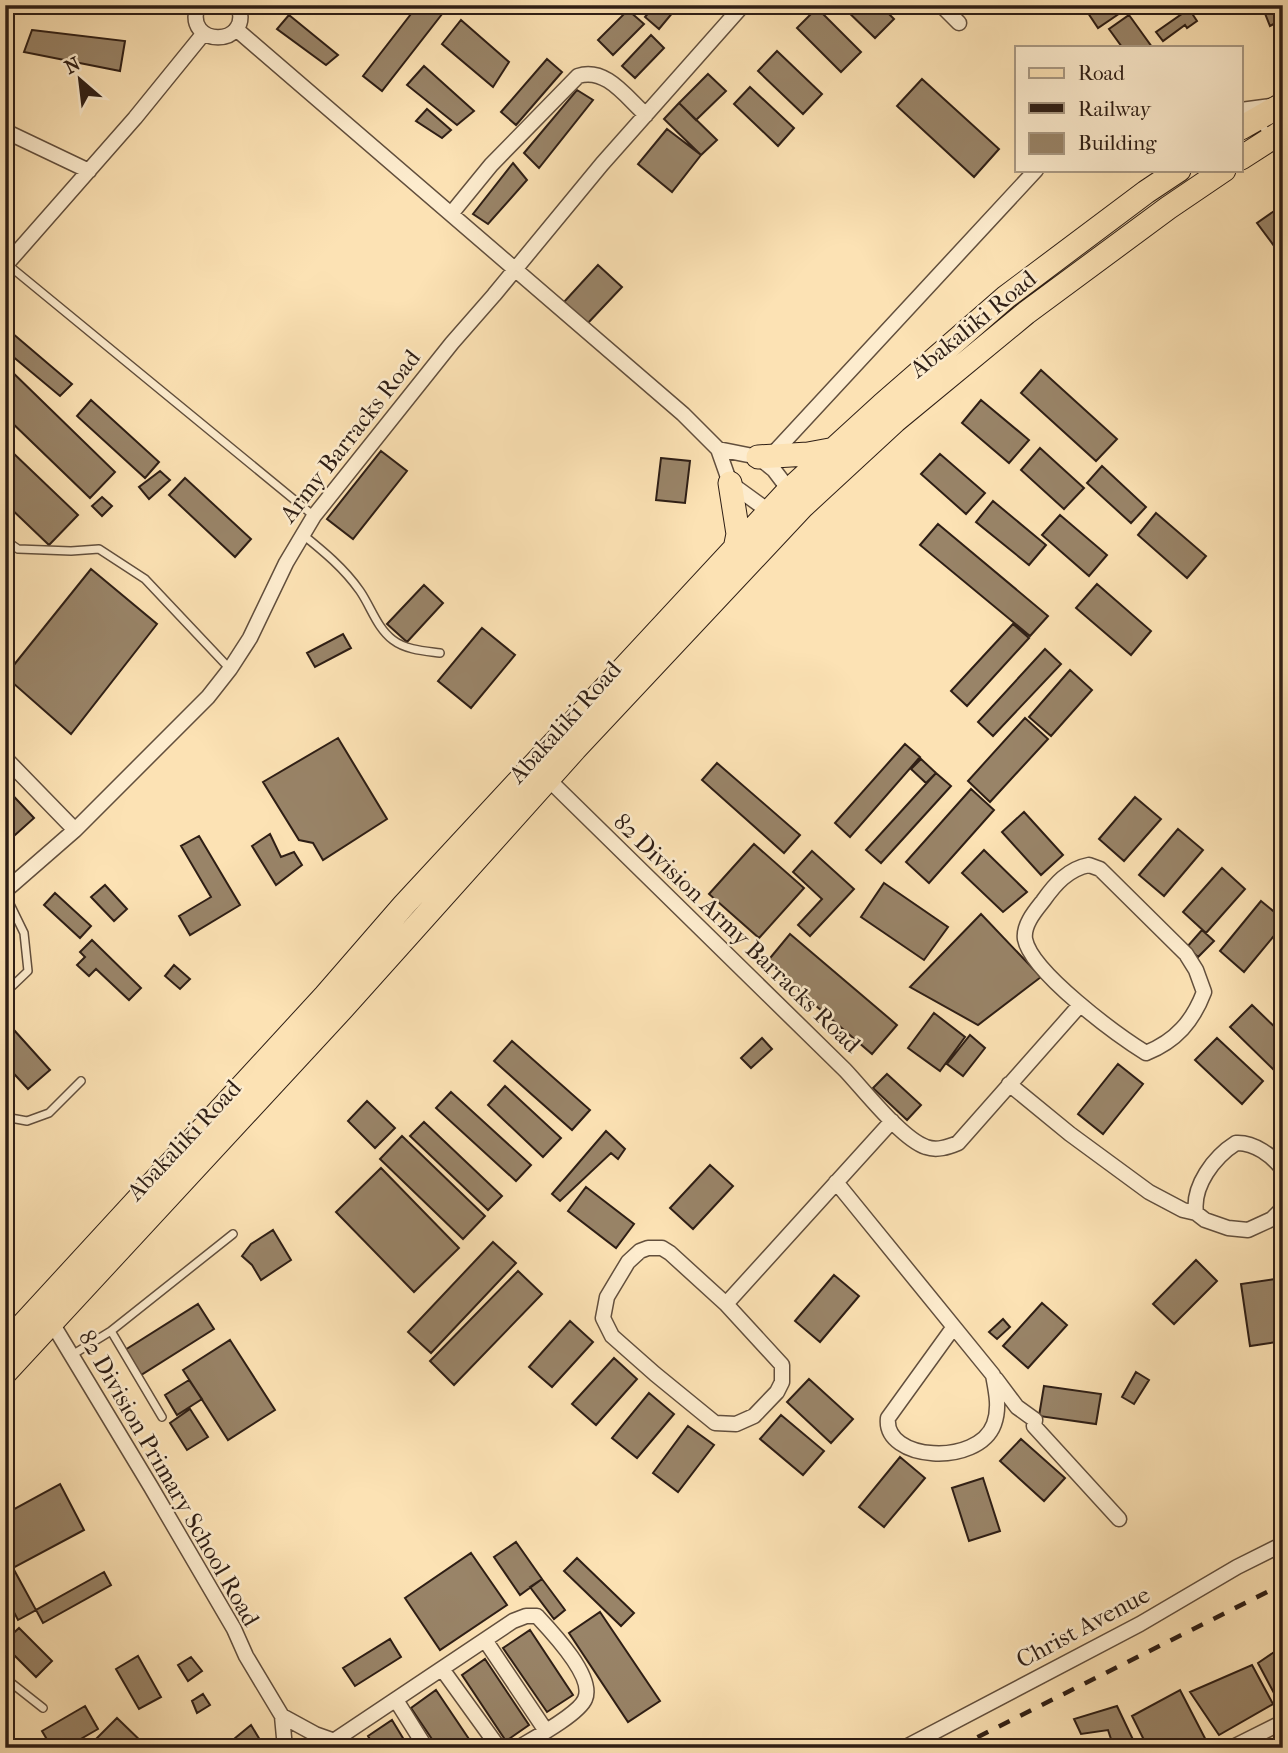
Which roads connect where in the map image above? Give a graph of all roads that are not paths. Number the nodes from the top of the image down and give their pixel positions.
1 (198, 5) edge
2 (238, 5) edge
3 (743, 5) edge
4 (941, 5) edge
5 (959, 23) dead end
6 (236, 29) junction
7 (204, 33) junction
8 (1282, 105) edge
9 (646, 115) junction
10 (1246, 119) edge
11 (5, 131) edge
12 (1278, 142) edge
13 (1242, 158) edge
14 (89, 171) junction
15 (1034, 172) edge
16 (1176, 172) edge
17 (1221, 172) edge
18 (451, 214) junction
19 (6, 265) edge
20 (514, 270) junction
21 (718, 449) junction
22 (835, 449) junction
23 (764, 457) junction
24 (730, 483) junction
25 (796, 498) junction
26 (314, 516) junction
27 (777, 518) junction
28 (301, 534) junction
29 (5, 540) edge
30 (735, 549) junction
31 (440, 653) dead end
32 (230, 669) junction
33 (5, 758) edge
34 (548, 779) junction
35 (75, 830) junction
36 (5, 893) edge
37 (5, 993) edge
38 (1080, 1005) junction
39 (81, 1080) dead end
40 (1009, 1084) junction
41 (5, 1117) edge
42 (892, 1121) junction
43 (1283, 1170) edge
44 (836, 1182) junction
45 (1283, 1208) edge
46 (1196, 1213) junction
47 (233, 1234) dead end
48 (726, 1304) junction
49 (52, 1323) junction
50 (953, 1328) junction
51 (111, 1331) junction
52 (5, 1344) edge
53 (72, 1355) junction
54 (5, 1373) edge
55 (993, 1376) junction
56 (162, 1417) dead end
57 (1119, 1519) dead end
58 (1283, 1544) edge
59 (485, 1640) junction
60 (443, 1669) junction
61 (5, 1678) edge
62 (396, 1700) junction
63 (43, 1708) dead end
64 (282, 1716) junction
65 (1283, 1722) edge
66 (546, 1731) junction
67 (328, 1744) edge
68 (285, 1748) edge
69 (426, 1748) edge
70 (499, 1748) edge
71 (518, 1748) edge
72 (904, 1748) edge
73 (1231, 1748) edge

1 - 7 street
2 - 6 street
3 - 9 street, Army Barracks Road
4 - 5 street
6 - 7 street
6 - 18 street
7 - 14 street
8 - 10 main road
9 - 18 street
9 - 20 street, Army Barracks Road
10 - 12 lane
11 - 14 street
12 - 13 main road
14 - 19 street
15 - 23 street
16 - 22 main road, Abakaliki Road
17 - 25 main road, Abakaliki Road
18 - 20 street
19 - 26 lane
20 - 21 street
20 - 26 street, Army Barracks Road
21 - 23 street
21 - 24 street
22 - 23 main road
22 - 25 main road, Abakaliki Road
23 - 25 street
24 - 27 street
24 - 30 main road
25 - 27 main road, Abakaliki Road
26 - 28 street, Army Barracks Road
27 - 30 main road, Abakaliki Road
27 - 34 main road, Abakaliki Road
28 - 31 lane
28 - 32 street, Army Barracks Road
29 - 32 lane
30 - 52 main road, Abakaliki Road
32 - 35 street, Army Barracks Road
33 - 35 street
34 - 42 street, 82 Division Army Barracks Road
34 - 49 main road, Abakaliki Road
35 - 36 street, Army Barracks Road
36 - 37 lane
38 - 38 street
38 - 40 street, 82 Division Army Barracks Road
39 - 41 lane
40 - 42 street, 82 Division Army Barracks Road
40 - 46 street
42 - 44 street
43 - 46 street
44 - 48 street
44 - 50 street
45 - 46 street
47 - 51 lane
48 - 48 street
49 - 53 street, 82 Division Primary School Road
49 - 54 main road, Abakaliki Road
50 - 55 street
50 - 55 street
51 - 53 lane
51 - 56 lane
53 - 64 street, 82 Division Primary School Road
55 - 57 street
58 - 72 street, Christ Avenue
59 - 60 street
59 - 66 street
59 - 66 street
60 - 62 street
60 - 70 street
61 - 63 lane
62 - 67 street
62 - 69 street
64 - 67 street
64 - 68 street
65 - 73 street
66 - 71 street

